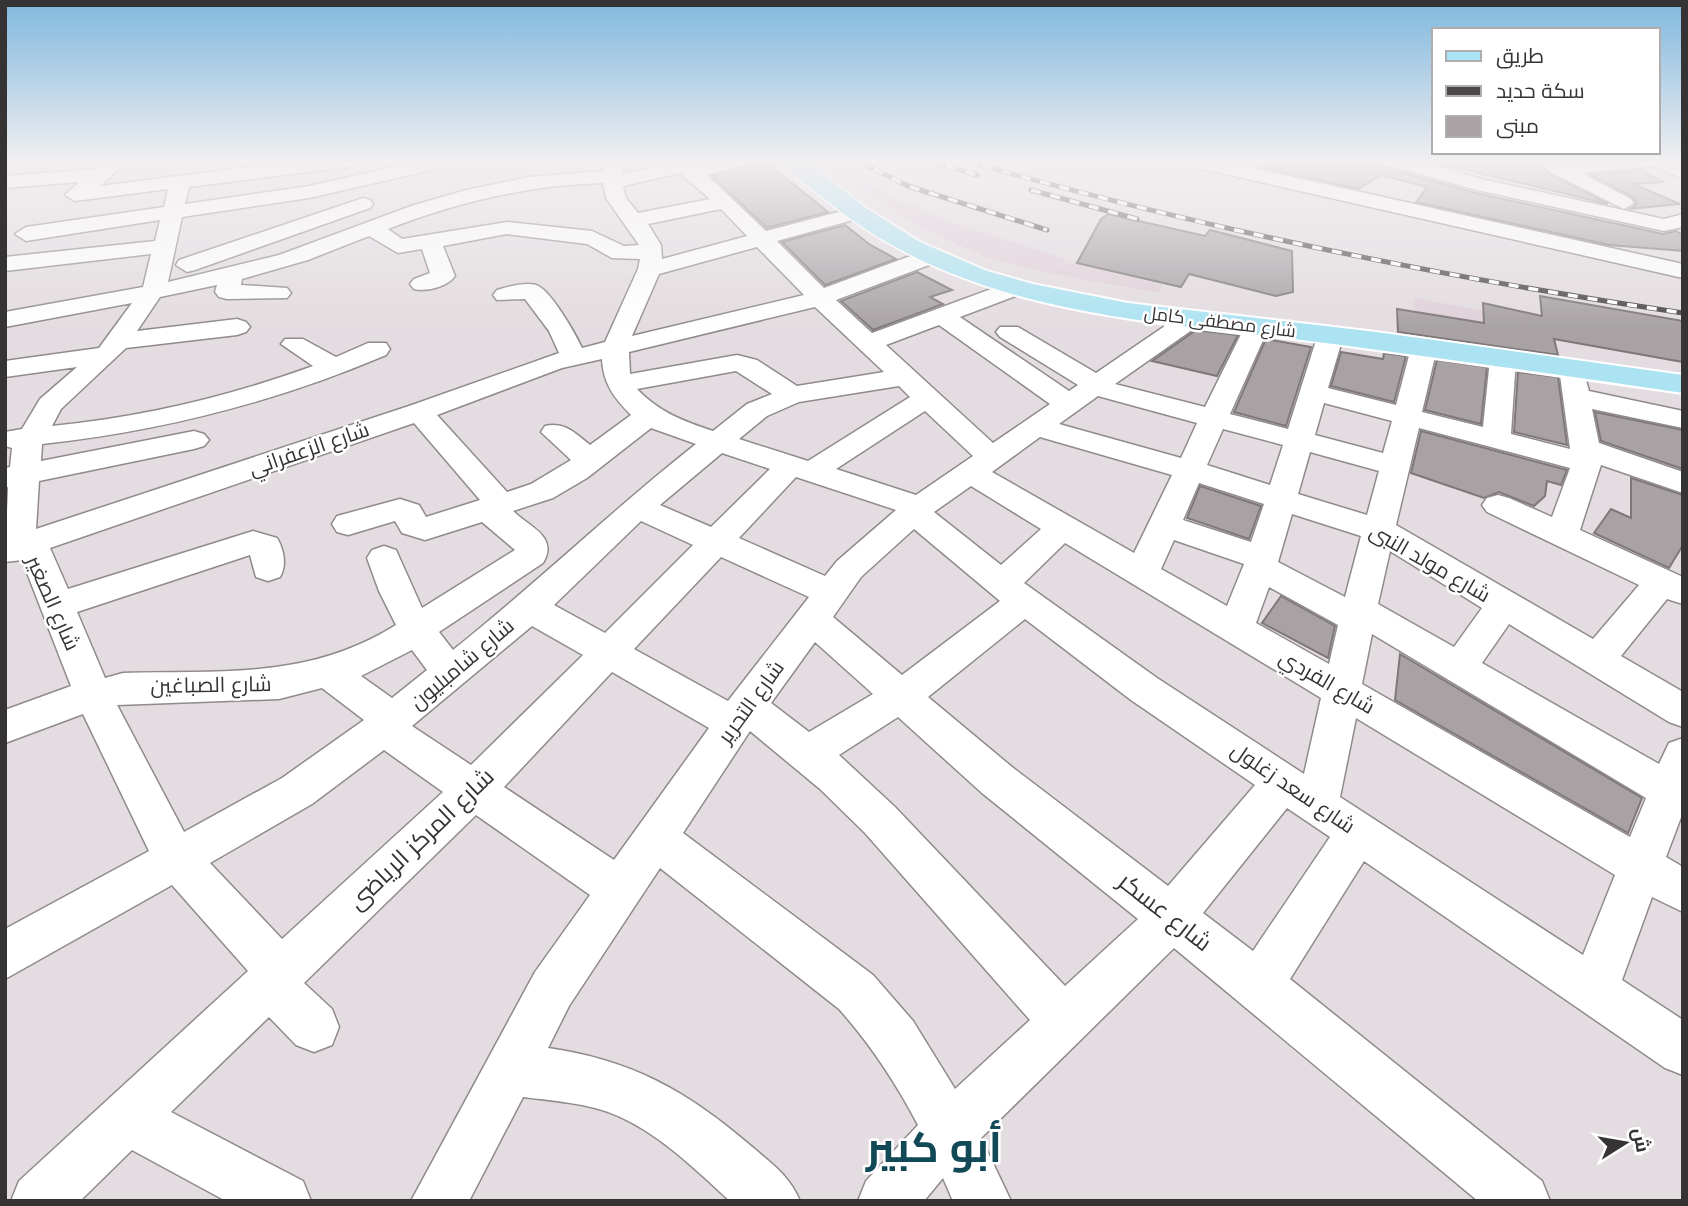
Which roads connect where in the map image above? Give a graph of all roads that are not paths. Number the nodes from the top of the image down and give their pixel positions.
1 (44, 216) edge
2 (118, 216) edge
3 (210, 216) edge
4 (218, 216) edge
5 (249, 216) edge
6 (327, 216) edge
7 (373, 216) edge
8 (406, 216) edge
9 (504, 216) edge
10 (631, 216) edge
11 (653, 216) edge
12 (740, 216) edge
13 (844, 216) edge
14 (862, 216) edge
15 (888, 216) edge
16 (1444, 216) edge
17 (1572, 216) edge
18 (1630, 216) edge
19 (1653, 216) edge
20 (1451, 218) joint
21 (634, 220) junction
22 (380, 224) junction
23 (1678, 226) edge
24 (501, 228) junction
25 (20, 233) edge
26 (761, 237) junction
27 (167, 241) junction
28 (251, 242) junction
29 (427, 242) junction
30 (1564, 244) junction
31 (5, 257) edge
32 (929, 257) junction
33 (651, 260) junction
34 (5, 264) edge
35 (1683, 271) edge
36 (232, 274) junction
37 (422, 284) dead end
38 (1018, 287) junction
39 (279, 293) dead end
40 (505, 295) dead end
41 (820, 298) junction
42 (942, 316) junction
43 (5, 320) edge
44 (1190, 320) junction
45 (237, 327) dead end
46 (1256, 327) junction
47 (1009, 332) dead end
48 (1331, 334) junction
49 (869, 343) junction
50 (294, 344) dead end
51 (112, 348) junction
52 (1424, 348) junction
53 (377, 349) dead end
54 (614, 350) junction
55 (574, 357) junction
56 (1503, 359) junction
57 (335, 367) junction
58 (5, 369) edge
59 (1683, 373) edge
60 (1575, 383) junction
61 (620, 384) junction
62 (1683, 384) edge
63 (917, 387) junction
64 (1086, 392) junction
65 (1313, 392) junction
66 (792, 395) junction
67 (419, 412) junction
68 (648, 416) junction
69 (1408, 417) junction
70 (1213, 418) junction
71 (1683, 420) edge
72 (1036, 427) junction
73 (555, 432) dead end
74 (18, 438) edge
75 (194, 440) dead end
76 (1299, 440) junction
77 (1496, 440) junction
78 (717, 443) junction
79 (1586, 456) junction
80 (590, 460) junction
81 (982, 465) junction
82 (1396, 466) junction
83 (802, 468) junction
84 (1190, 470) junction
85 (14, 476) edge
86 (1683, 483) edge
87 (1281, 498) junction
88 (1497, 505) dead end
89 (494, 507) junction
90 (637, 507) junction
91 (917, 509) junction
92 (348, 524) dead end
93 (1164, 525) junction
94 (1063, 527) junction
95 (1381, 531) junction
96 (1562, 535) junction
97 (714, 541) junction
98 (15, 548) edge
99 (384, 558) dead end
100 (1261, 562) junction
101 (268, 569) dead end
102 (1142, 573) junction
103 (1676, 585) edge
104 (1013, 592) junction
105 (821, 605) junction
106 (56, 606) junction
107 (1503, 606) junction
108 (530, 608) junction
109 (1359, 615) junction
110 (1236, 628) junction
111 (415, 630) junction
112 (609, 652) junction
113 (1596, 662) junction
114 (1459, 668) junction
115 (328, 672) junction
116 (451, 674) junction
117 (1341, 690) junction
118 (93, 695) junction
119 (901, 696) junction
120 (1683, 711) edge
121 (741, 714) junction
122 (390, 725) junction
123 (5, 727) edge
124 (806, 755) junction
125 (1676, 773) edge
126 (474, 790) junction
127 (1301, 793) junction
128 (1358, 833) junction
129 (656, 838) junction
130 (176, 857) junction
131 (1641, 866) junction
132 (620, 890) junction
133 (1683, 891) edge
134 (1172, 917) junction
135 (5, 955) edge
136 (275, 978) junction
137 (1258, 985) junction
138 (1594, 990) junction
139 (1064, 1021) junction
140 (314, 1027) dead end
141 (1683, 1050) edge
142 (508, 1069) junction
143 (127, 1117) junction
144 (948, 1132) junction
145 (39, 1201) edge
146 (283, 1201) edge
147 (439, 1201) edge
148 (772, 1201) edge
149 (886, 1201) edge
150 (983, 1201) edge
151 (1522, 1201) edge

1 - 25 street
2 - 27 street
3 - 27 street
4 - 27 street
5 - 28 street
6 - 28 street
7 - 22 street
8 - 22 street
9 - 24 street
10 - 21 street
11 - 21 street
12 - 26 street, شارع الفردي
13 - 26 street
14 - 32 main road, شارع مصطفى كامل
15 - 59 main road, شارع مصطفى كامل
16 - 20 street
17 - 30 street
18 - 23 street
19 - 23 street
20 - 30 street
21 - 33 street
22 - 29 street
22 - 36 street
24 - 29 street
24 - 33 street
25 - 27 street
25 - 31 street
26 - 33 street
26 - 41 street, شارع الفردي
27 - 28 street
27 - 34 street
27 - 36 street
27 - 43 street
27 - 51 street, شارع الصغير
29 - 37 street
30 - 35 street
32 - 38 main road, شارع مصطفى كامل
32 - 41 street, شارع الزعفراني
33 - 54 street
36 - 39 street
38 - 42 street
38 - 44 main road, شارع مصطفى كامل
40 - 55 street
41 - 49 street, شارع الفردي
41 - 54 street, شارع الزعفراني
42 - 49 street
42 - 64 street
44 - 46 main road, شارع مصطفى كامل
44 - 64 street, شارع التحرير
45 - 51 street
46 - 48 main road, شارع مصطفى كامل
46 - 70 street
47 - 64 street
48 - 52 main road, شارع مصطفى كامل
48 - 65 street
49 - 63 street, شارع الفردي
50 - 57 street
51 - 58 street
51 - 74 street, شارع الصغير
52 - 56 main road, شارع مصطفى كامل
52 - 69 street
53 - 57 street
54 - 55 street, شارع الزعفراني
54 - 61 street
55 - 67 street, شارع الزعفراني
56 - 60 main road, شارع مصطفى كامل
56 - 77 street
57 - 74 street
60 - 62 main road, شارع مصطفى كامل
60 - 71 street
60 - 79 street
61 - 66 street
61 - 68 street
63 - 66 street, شارع شامبليون
63 - 81 street, شارع الفردي
63 - 83 street, شارع المركز الرياضى
64 - 70 street
64 - 72 street, شارع التحرير
65 - 69 street
65 - 76 street
66 - 78 street, شارع شامبليون
67 - 89 street
67 - 98 street, شارع الزعفراني
68 - 78 street
68 - 80 street
69 - 77 street
69 - 82 street
70 - 76 street
70 - 84 street
72 - 81 street, شارع التحرير
72 - 84 street, شارع مولد النبى
73 - 80 street
74 - 85 street, شارع الصغير
75 - 85 street
76 - 82 street
76 - 87 street
77 - 79 street
78 - 83 street
78 - 90 street, شارع شامبليون
79 - 86 street
79 - 96 street
80 - 89 street
81 - 91 street, شارع التحرير
81 - 94 street, شارع الفردي
82 - 95 street
83 - 91 street
83 - 97 street, شارع المركز الرياضى
84 - 87 street, شارع مولد النبى
84 - 93 street
85 - 98 street, شارع الصغير
87 - 95 street, شارع مولد النبى
87 - 100 street
88 - 96 street
89 - 92 street
89 - 111 street, شارع الصباغين
90 - 97 street, شارع عسكر
90 - 108 street, شارع شامبليون
91 - 104 street, شارع سعد زغلول
91 - 105 street, شارع التحرير
93 - 100 street
93 - 102 street
94 - 102 street, شارع الفردي
94 - 104 street
95 - 107 street, شارع مولد النبى
95 - 109 street
96 - 103 street
97 - 105 street, شارع عسكر
97 - 112 street, شارع المركز الرياضى
98 - 106 street, شارع الصغير
99 - 111 street
100 - 109 street
100 - 110 street
101 - 106 street
102 - 110 street, شارع الفردي
103 - 113 street
104 - 119 street
104 - 127 street, شارع سعد زغلول
105 - 119 street, شارع عسكر
105 - 121 street, شارع التحرير
106 - 118 street, شارع الصغير
107 - 113 street, شارع مولد النبى
107 - 114 street
108 - 112 street
108 - 116 street, شارع شامبليون
109 - 114 street
109 - 117 street
110 - 117 street, شارع الفردي
111 - 115 street, شارع الصباغين
111 - 116 street
112 - 121 street
112 - 126 street, شارع المركز الرياضى
113 - 120 street, شارع مولد النبى
114 - 125 street
115 - 118 street, شارع الصباغين
115 - 122 street
116 - 122 street, شارع شامبليون
117 - 127 street
117 - 131 street, شارع الفردي
118 - 123 street, شارع الصباغين
118 - 130 street, شارع الصغير
119 - 124 street
119 - 134 street, شارع عسكر
121 - 124 street
121 - 129 street, شارع التحرير
122 - 126 street
122 - 130 street, شارع شامبليون
124 - 139 street
125 - 131 street
126 - 132 street
126 - 136 street, شارع المركز الرياضى
127 - 128 street, شارع سعد زغلول
127 - 134 street
128 - 137 street
128 - 138 street, شارع سعد زغلول
129 - 132 street, شارع التحرير
129 - 144 street
130 - 135 street, شارع شامبليون
130 - 136 street, شارع الصغير
131 - 133 street, شارع الفردي
131 - 138 street
132 - 142 street, شارع التحرير
134 - 137 street, شارع عسكر
134 - 139 street
136 - 140 street, شارع الصغير
136 - 143 street, شارع المركز الرياضى
137 - 151 street, شارع عسكر
138 - 141 street, شارع سعد زغلول
139 - 144 street
142 - 147 street, شارع التحرير
142 - 148 street
143 - 145 street, شارع المركز الرياضى
143 - 146 street
144 - 149 street
144 - 150 street

